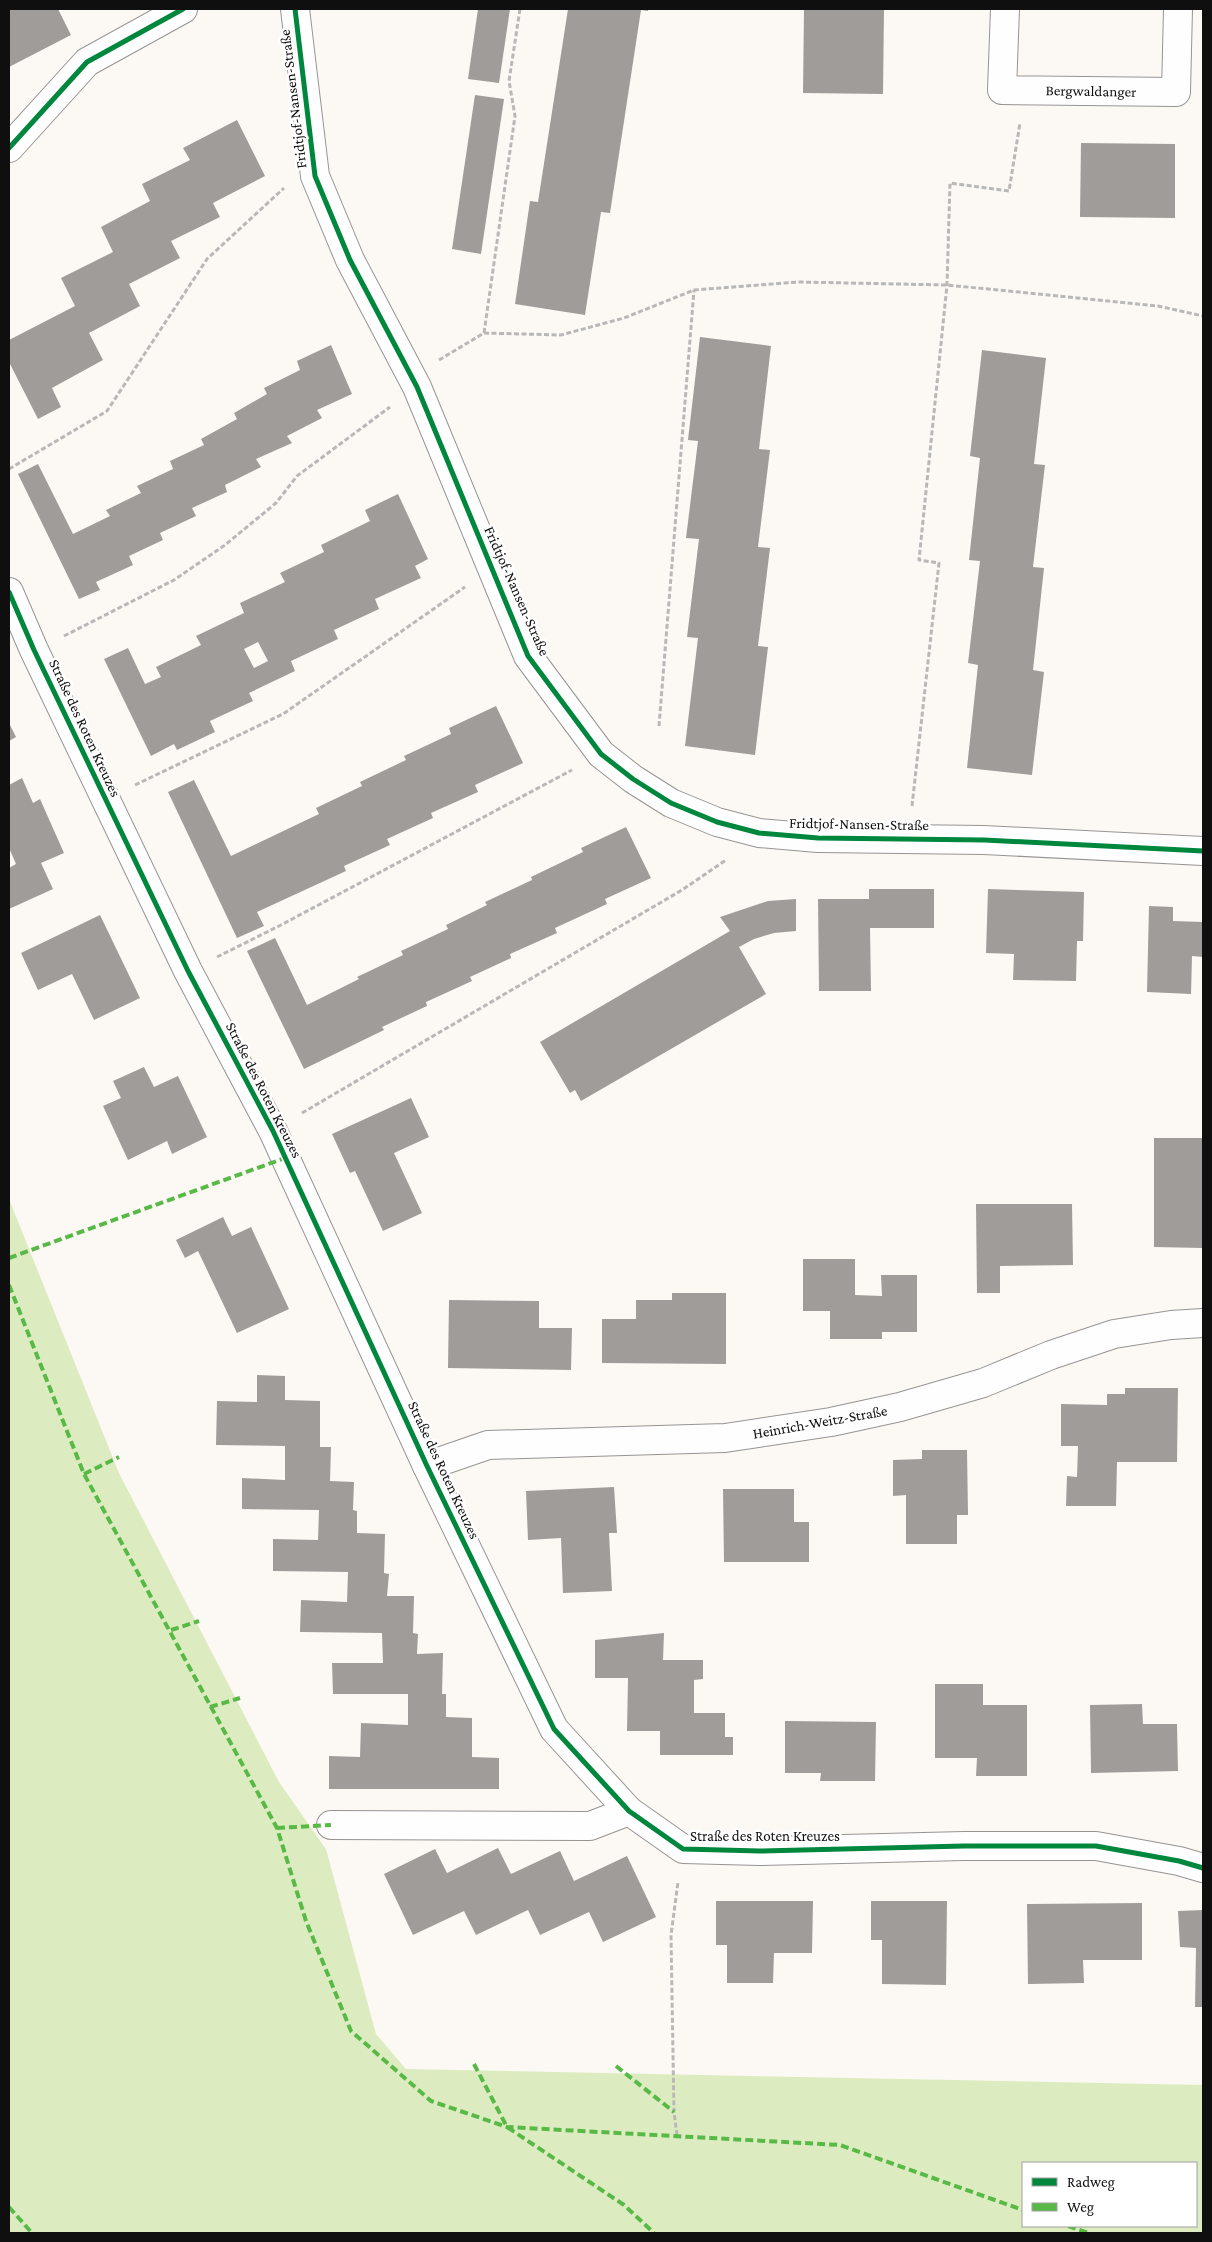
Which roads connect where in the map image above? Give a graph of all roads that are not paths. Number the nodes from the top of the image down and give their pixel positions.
1 (183, 9) edge
2 (295, 9) edge
3 (1005, 9) edge
4 (1178, 9) edge
5 (9, 148) edge
6 (9, 592) edge
7 (1203, 851) edge
8 (1203, 1323) edge
9 (427, 1466) junction
10 (629, 1811) junction
11 (331, 1825) dead end
12 (1203, 1868) edge

1 - 5 street
2 - 7 street, Fridtjof-Nansen-Straße
3 - 4 street, Bergwaldanger
6 - 9 street, Straße des Roten Kreuzes
8 - 9 street, Heinrich-Weitz-Straße
9 - 10 street, Straße des Roten Kreuzes
10 - 11 street
10 - 12 street, Straße des Roten Kreuzes

